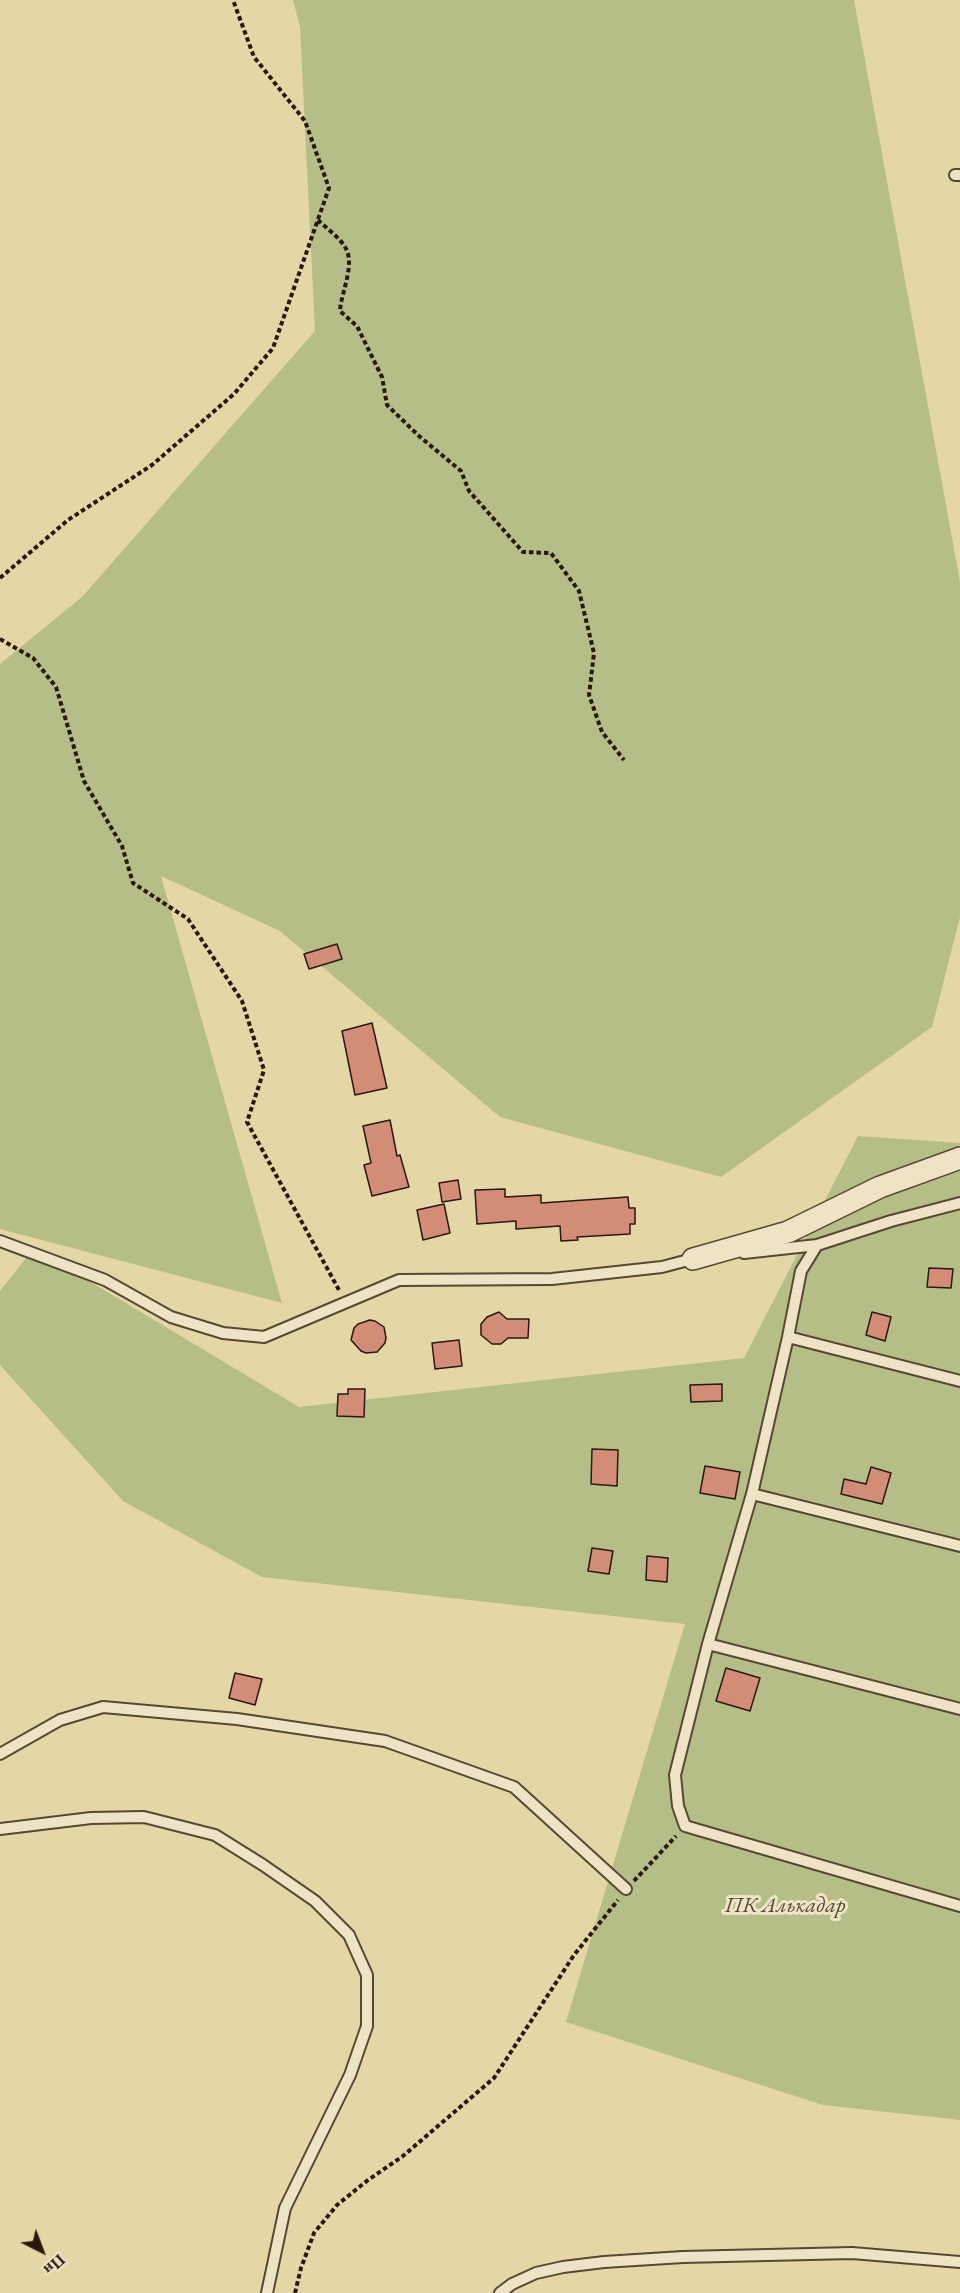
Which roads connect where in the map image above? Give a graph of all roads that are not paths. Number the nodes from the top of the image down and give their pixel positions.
1 (960, 1158) edge
2 (960, 1203) edge
3 (0, 1241) edge
4 (817, 1245) junction
5 (693, 1259) junction
6 (788, 1337) junction
7 (960, 1380) edge
8 (752, 1494) junction
9 (960, 1546) edge
10 (708, 1644) junction
11 (960, 1709) edge
12 (0, 1754) edge
13 (0, 1828) edge
14 (626, 1889) road end
15 (960, 1906) edge
16 (960, 2262) edge
17 (267, 2293) edge
18 (500, 2293) edge

1 - 5 street
2 - 4 lane
3 - 5 lane
4 - 5 lane
4 - 6 lane
6 - 7 lane
6 - 8 lane
8 - 9 lane
8 - 10 lane
10 - 11 lane
10 - 15 lane
12 - 14 lane
13 - 17 lane
16 - 18 lane

